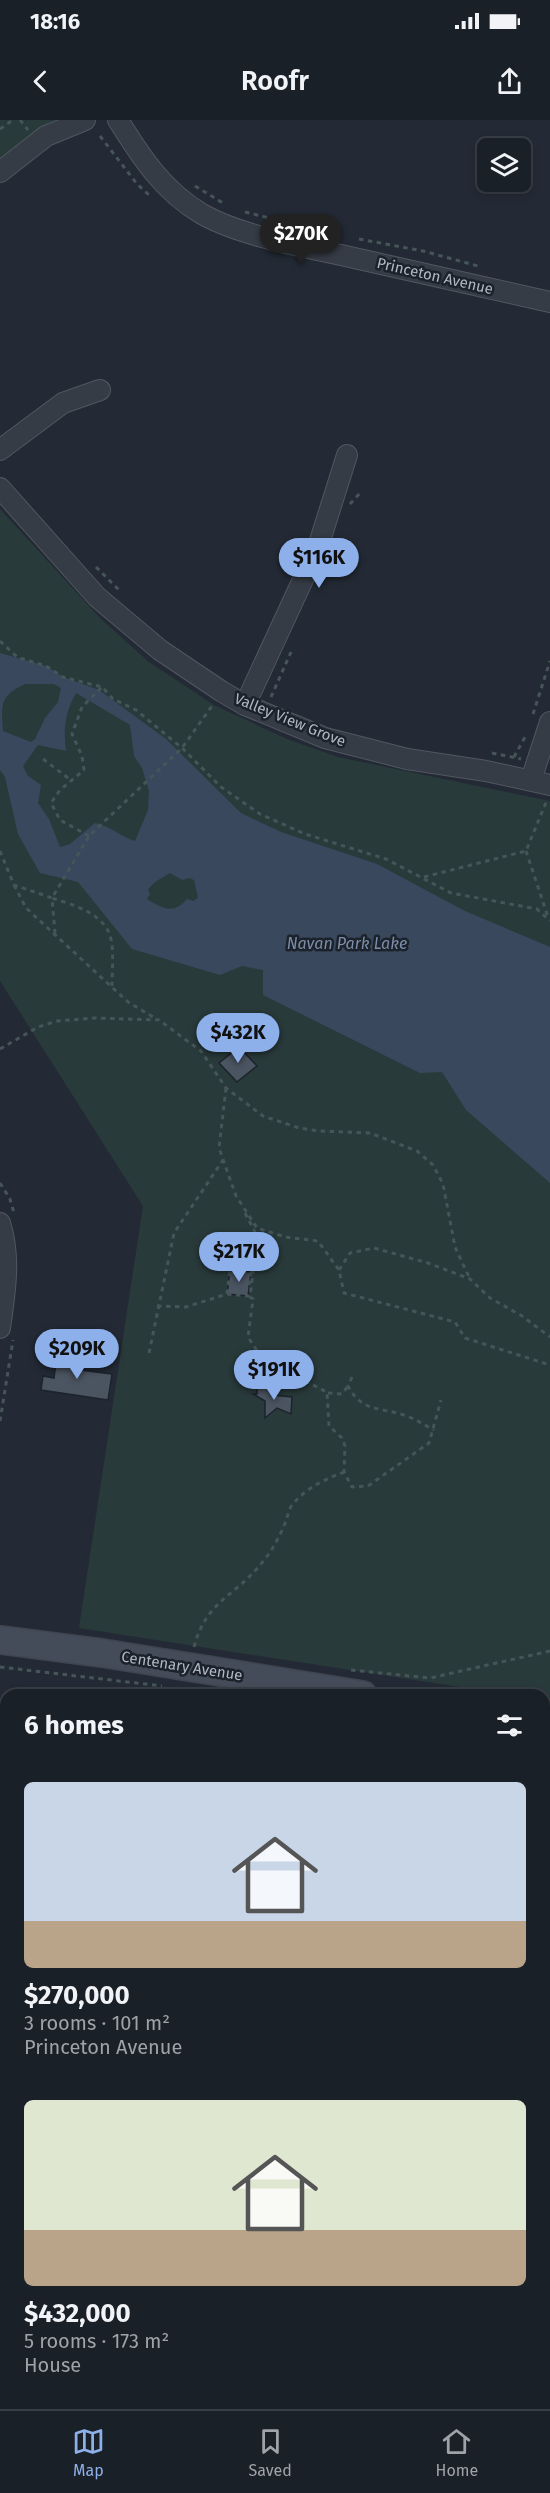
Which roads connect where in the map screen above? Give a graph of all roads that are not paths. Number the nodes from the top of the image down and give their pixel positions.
1 (120, 124) edge
2 (88, 129) edge
3 (0, 172) edge
4 (550, 302) edge
5 (100, 390) dead end
6 (0, 450) edge
7 (347, 455) dead end
8 (0, 488) edge
9 (245, 705) junction
10 (550, 722) edge
11 (540, 783) edge
12 (0, 1223) edge
13 (0, 1328) edge
14 (0, 1641) edge
15 (326, 1689) edge

1 - 4 street, Princeton Avenue
2 - 3 street
5 - 6 street
7 - 9 street
8 - 9 street, Valley View Grove
9 - 11 street, Valley View Grove
10 - 11 street
12 - 13 street
14 - 15 street, Centenary Avenue

